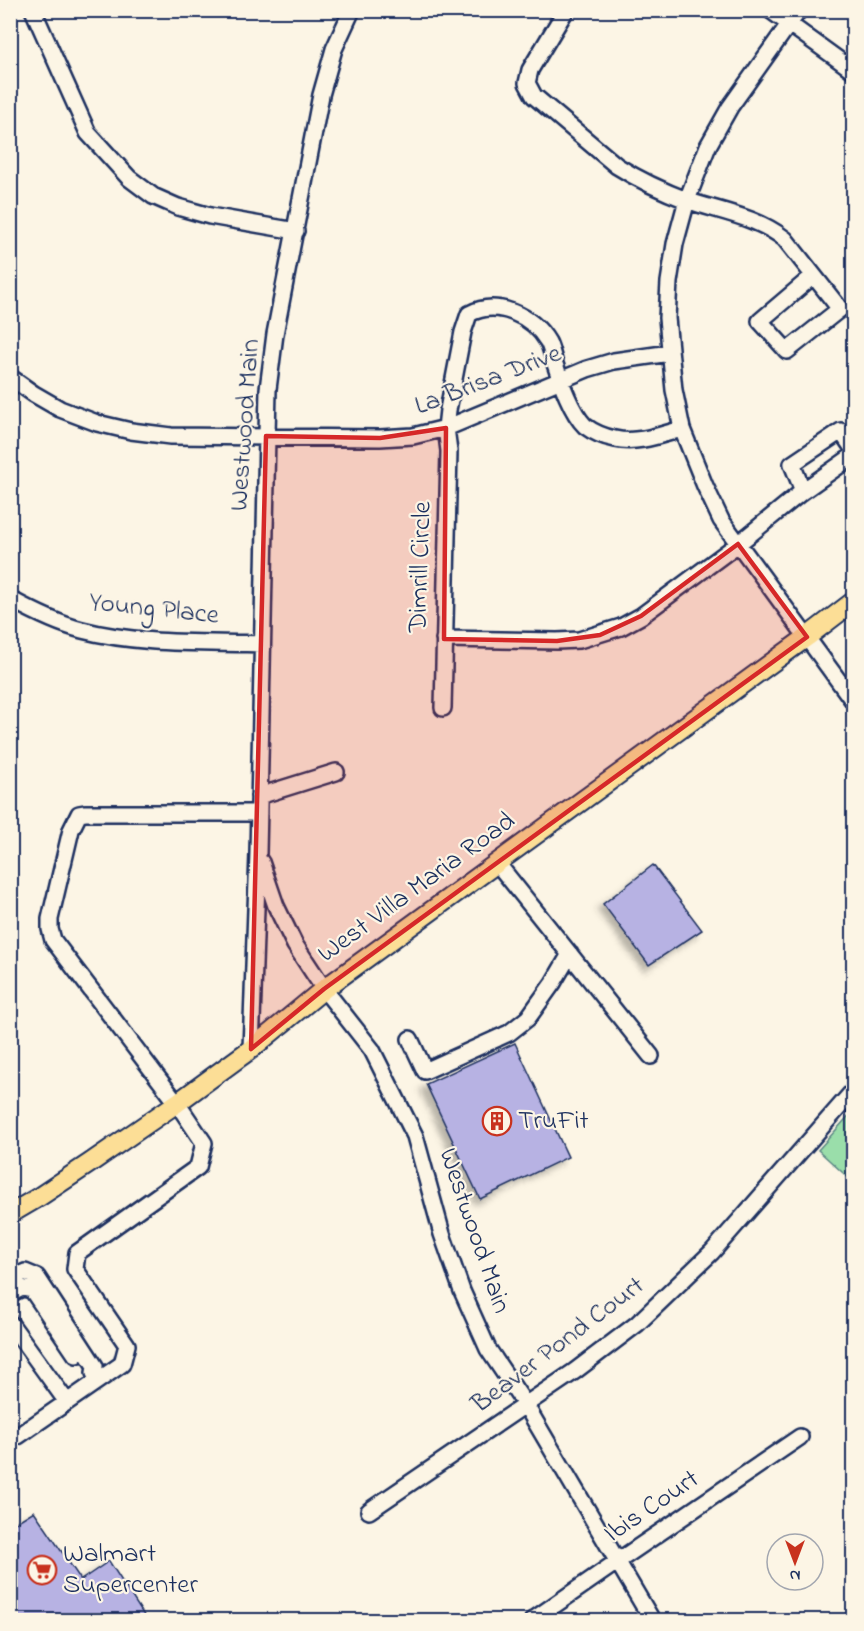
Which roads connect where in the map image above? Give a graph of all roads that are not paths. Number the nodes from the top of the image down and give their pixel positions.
1 (33, 10) edge
2 (352, 10) edge
3 (566, 10) edge
4 (770, 10) edge
5 (799, 10) edge
6 (789, 25) junction
7 (854, 71) edge
8 (687, 200) junction
9 (296, 231) junction
10 (813, 276) junction
11 (670, 353) junction
12 (10, 377) edge
13 (561, 381) junction
14 (446, 428) junction
15 (682, 429) junction
16 (266, 436) junction
17 (854, 450) edge
18 (854, 455) edge
19 (803, 491) junction
20 (738, 544) junction
21 (10, 599) edge
22 (854, 602) edge
23 (807, 637) junction
24 (444, 639) junction
25 (262, 644) junction
26 (854, 702) edge
27 (443, 708) dead end
28 (336, 772) dead end
29 (259, 796) junction
30 (259, 813) junction
31 (258, 853) junction
32 (497, 863) junction
33 (570, 954) junction
34 (324, 989) junction
35 (410, 1039) dead end
36 (251, 1049) junction
37 (651, 1056) dead end
38 (854, 1090) edge
39 (177, 1103) junction
40 (10, 1214) edge
41 (10, 1280) edge
42 (10, 1294) edge
43 (10, 1317) edge
44 (10, 1323) edge
45 (26, 1342) junction
46 (96, 1377) junction
47 (67, 1402) junction
48 (525, 1404) junction
49 (18, 1436) dead end
50 (800, 1437) dead end
51 (369, 1511) dead end
52 (618, 1561) junction
53 (533, 1620) edge
54 (652, 1620) edge

1 - 9 street
2 - 9 street, Westwood Main
3 - 8 street
4 - 6 street
5 - 6 street
6 - 7 street
6 - 8 street
8 - 10 street
8 - 11 street
9 - 16 street, Westwood Main
10 - 10 street
11 - 13 street, La Brisa Drive
11 - 15 street
12 - 16 street, La Brisa Drive
13 - 14 street, La Brisa Drive
13 - 14 street, Dimrill Circle
13 - 15 street, Dimrill Circle
14 - 16 street, La Brisa Drive
14 - 24 street, Dimrill Circle
15 - 20 street
16 - 25 street, Westwood Main
17 - 19 street
18 - 19 street
19 - 20 street
20 - 23 street
20 - 24 street
21 - 25 street, Young Place
22 - 23 main road, West Villa Maria Road
23 - 26 street
23 - 32 main road, West Villa Maria Road
24 - 27 street, Dimrill Circle
25 - 29 street, Westwood Main
28 - 29 street
29 - 30 street, Westwood Main
30 - 31 street, Westwood Main
30 - 39 street
31 - 34 street, Westwood Main
31 - 36 street, Westwood Main
32 - 33 street
32 - 34 main road, West Villa Maria Road
33 - 35 street
33 - 37 street
34 - 36 main road, West Villa Maria Road
34 - 48 street, Westwood Main
36 - 39 main road, West Villa Maria Road
38 - 48 street, Beaver Pond Court
39 - 40 main road, West Villa Maria Road
39 - 46 street
41 - 46 street
42 - 46 street
43 - 45 street
44 - 45 street
45 - 47 street
46 - 47 street
47 - 49 street
48 - 51 street, Beaver Pond Court
48 - 52 street, Westwood Main
50 - 52 street, Ibis Court
52 - 53 street, Ibis Court
52 - 54 street, Westwood Main

